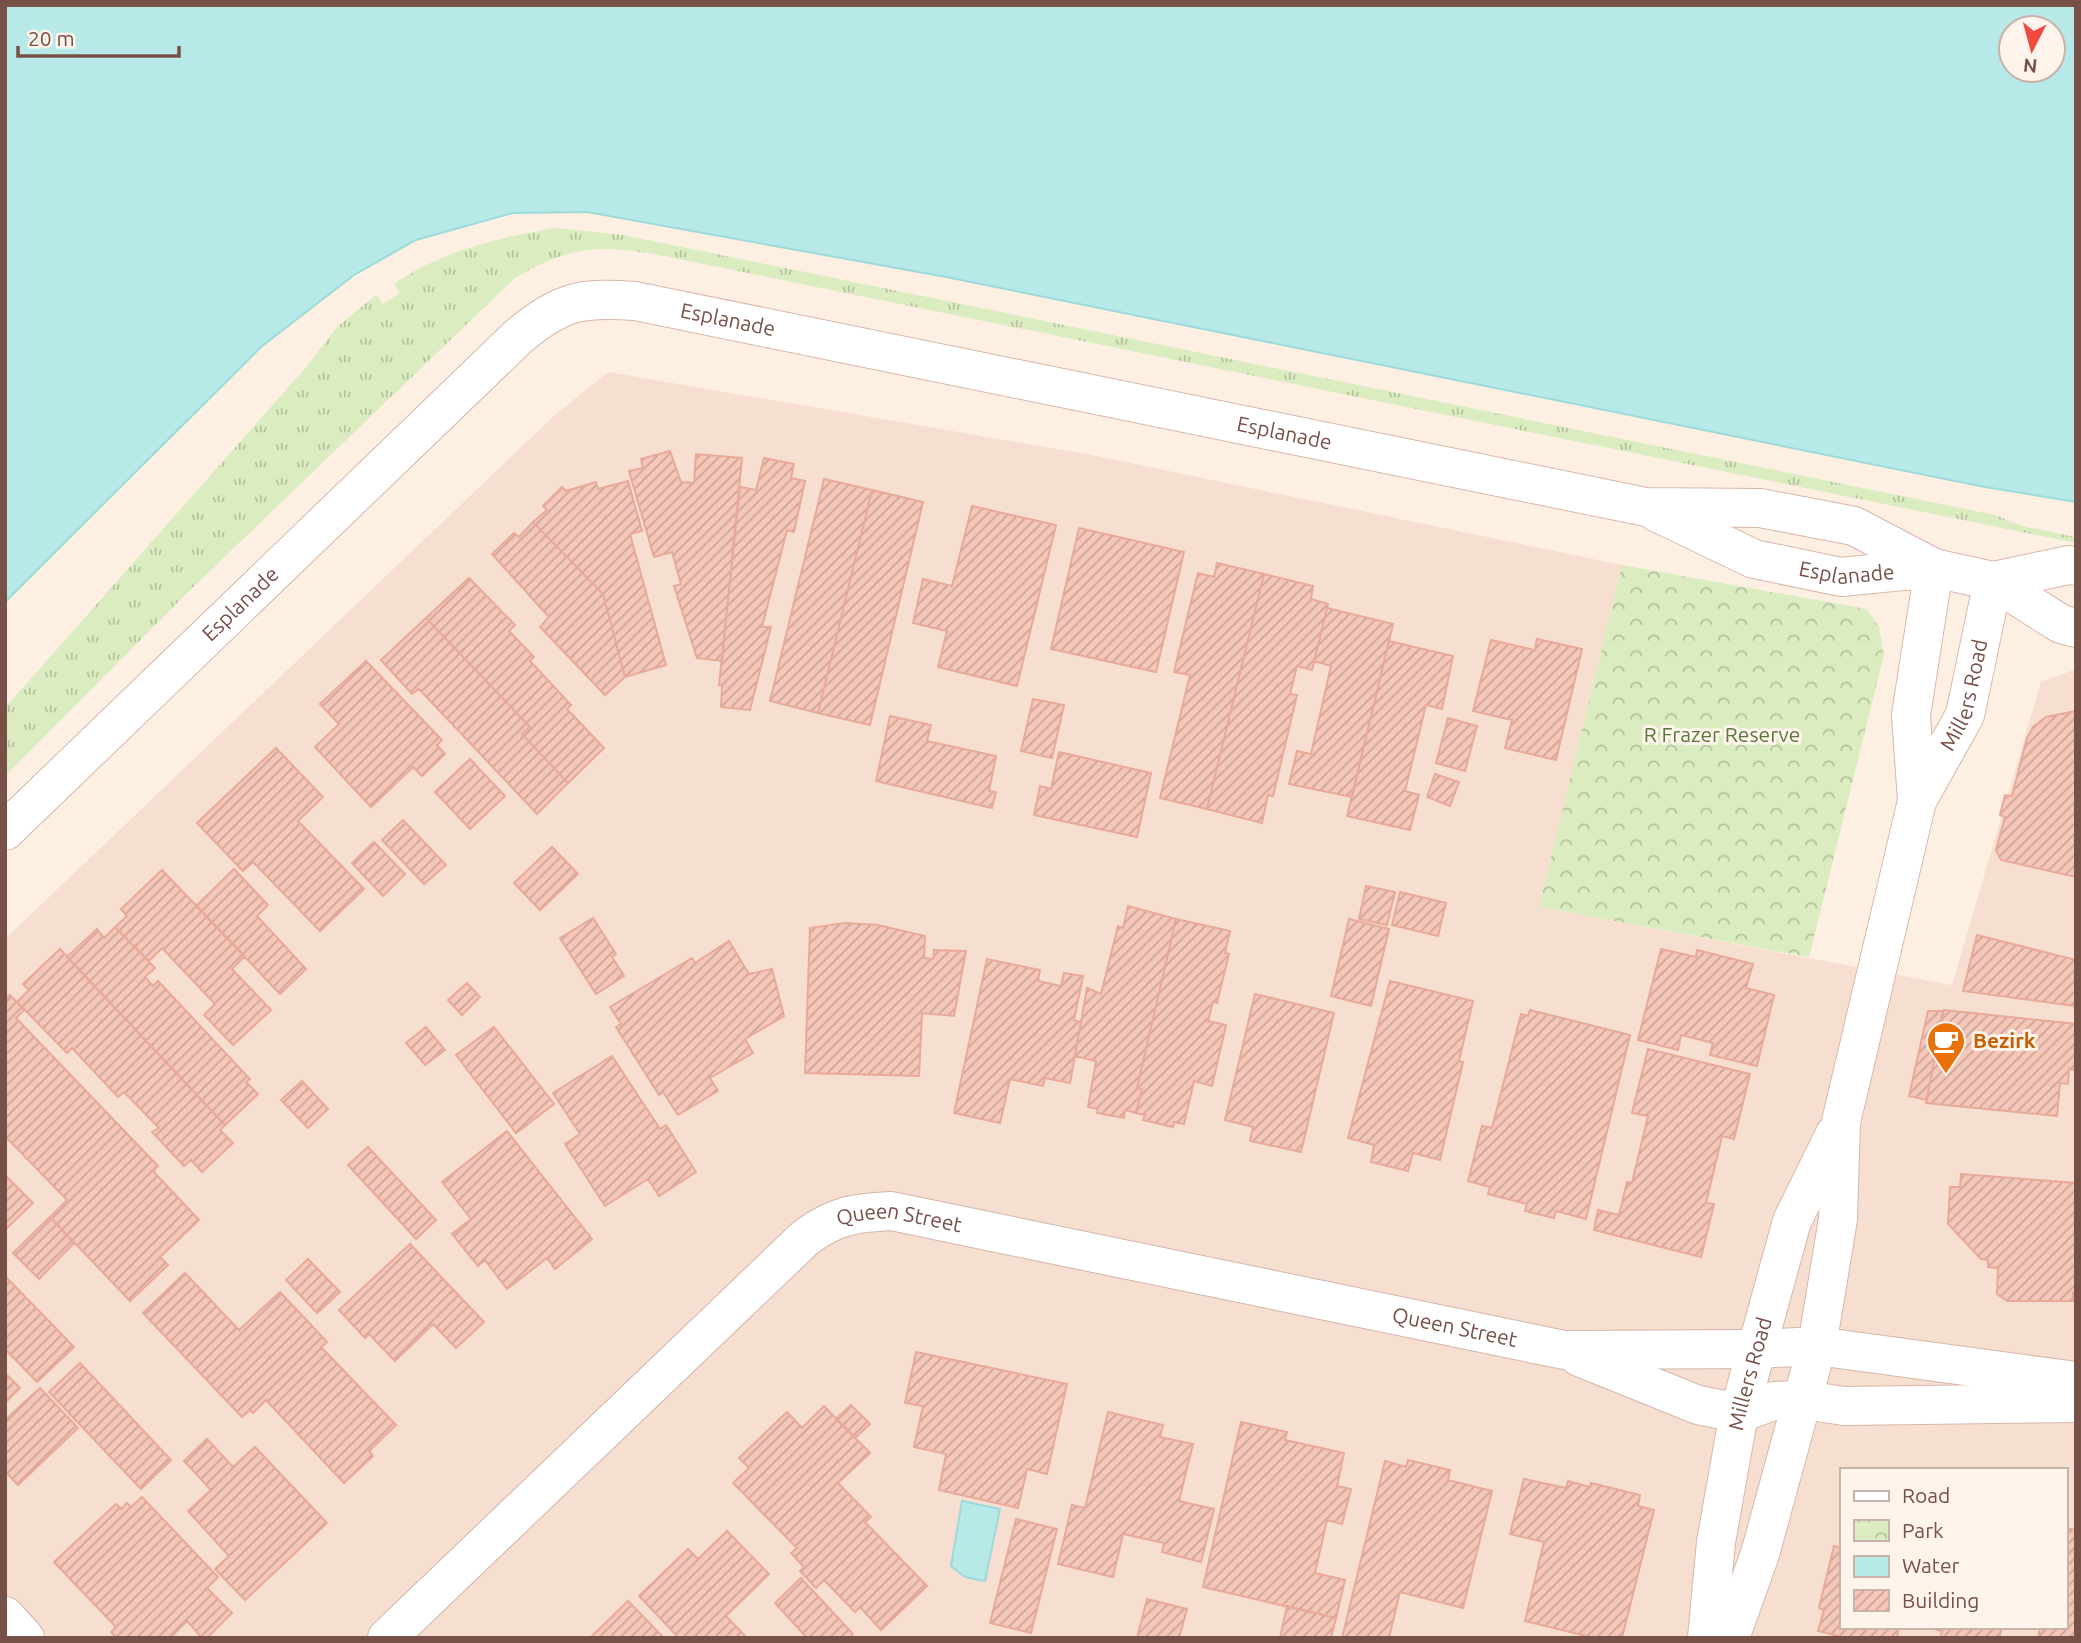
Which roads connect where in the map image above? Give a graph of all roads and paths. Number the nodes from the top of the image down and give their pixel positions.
1 (1646, 507) junction
2 (2076, 566) edge
3 (1934, 568) junction
4 (1993, 581) junction
5 (2076, 628) edge
6 (1917, 800) junction
7 (5, 831) edge
8 (1841, 1122) junction
9 (1816, 1346) junction
10 (1756, 1349) junction
11 (1564, 1350) junction
12 (2076, 1381) edge
13 (1804, 1400) junction
14 (2076, 1403) edge
15 (1739, 1413) junction
16 (5, 1616) edge
17 (25, 1638) edge
18 (387, 1638) edge
19 (1707, 1638) edge
20 (1730, 1638) edge

1 - 3 street, Esplanade
1 - 3 street, Esplanade
1 - 7 street, Esplanade
2 - 4 street, Esplanade
3 - 4 street, Esplanade
3 - 6 street, Millers Road
4 - 5 street, Esplanade
4 - 6 street, Millers Road
6 - 8 street, Millers Road
8 - 9 street, Millers Road
8 - 10 street, Millers Road
9 - 10 street, Queen Street
9 - 12 street, Queen Street
9 - 13 street, Millers Road
10 - 11 street, Queen Street
10 - 15 street, Millers Road
11 - 15 street, Queen Street
11 - 18 street, Queen Street
13 - 14 street, Queen Street
13 - 15 street, Queen Street
13 - 20 street, Millers Road
15 - 19 street, Millers Road
16 - 17 street

